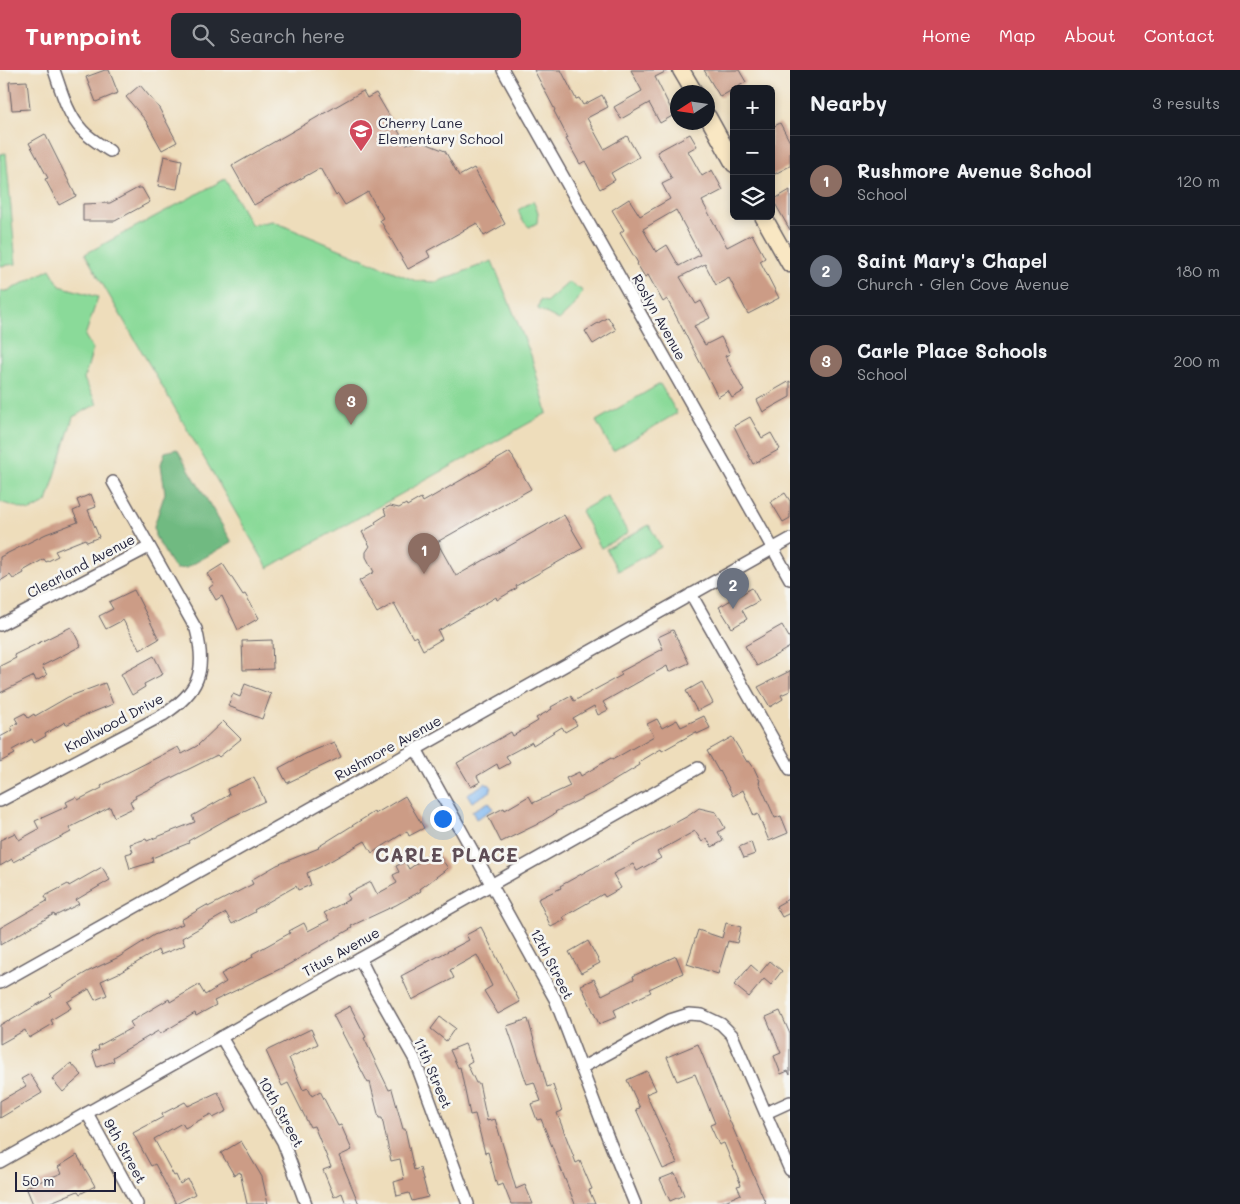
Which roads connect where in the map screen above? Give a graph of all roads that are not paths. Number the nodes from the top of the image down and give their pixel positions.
1 (54, 70) edge
2 (503, 70) edge
3 (681, 70) edge
4 (690, 85) edge
5 (715, 130) edge
6 (110, 151) dead end
7 (730, 157) edge
8 (765, 220) edge
9 (790, 264) edge
10 (113, 482) dead end
11 (790, 538) edge
12 (149, 547) junction
13 (773, 548) junction
14 (790, 579) edge
15 (692, 594) junction
16 (0, 625) edge
17 (416, 749) junction
18 (698, 768) dead end
19 (790, 769) edge
20 (0, 801) edge
21 (492, 884) junction
22 (360, 959) junction
23 (0, 984) edge
24 (221, 1037) junction
25 (581, 1068) junction
26 (790, 1102) edge
27 (87, 1113) junction
28 (766, 1113) junction
29 (0, 1162) edge
30 (790, 1170) edge
31 (137, 1204) edge
32 (306, 1204) edge
33 (468, 1204) edge
34 (635, 1204) edge

1 - 6 street
2 - 13 street, Roslyn Avenue
3 - 4 main road
5 - 7 main road
8 - 9 main road
10 - 12 street, Knollwood Drive
11 - 13 street, Rushmore Avenue
12 - 16 street, Clearland Avenue
12 - 20 street, Knollwood Drive
13 - 14 street, Roslyn Avenue
13 - 15 street, Rushmore Avenue
15 - 17 street, Rushmore Avenue
15 - 19 street
17 - 21 street, 12th Street
17 - 23 street, Rushmore Avenue
18 - 21 street, Titus Avenue
21 - 22 street, Titus Avenue
21 - 25 street, 12th Street
22 - 24 street, Titus Avenue
22 - 33 street, 11th Street
24 - 27 street, Titus Avenue
24 - 32 street, 10th Street
25 - 28 street
25 - 34 street, 12th Street
26 - 28 street
27 - 29 street, Titus Avenue
27 - 31 street, 9th Street
28 - 30 street

